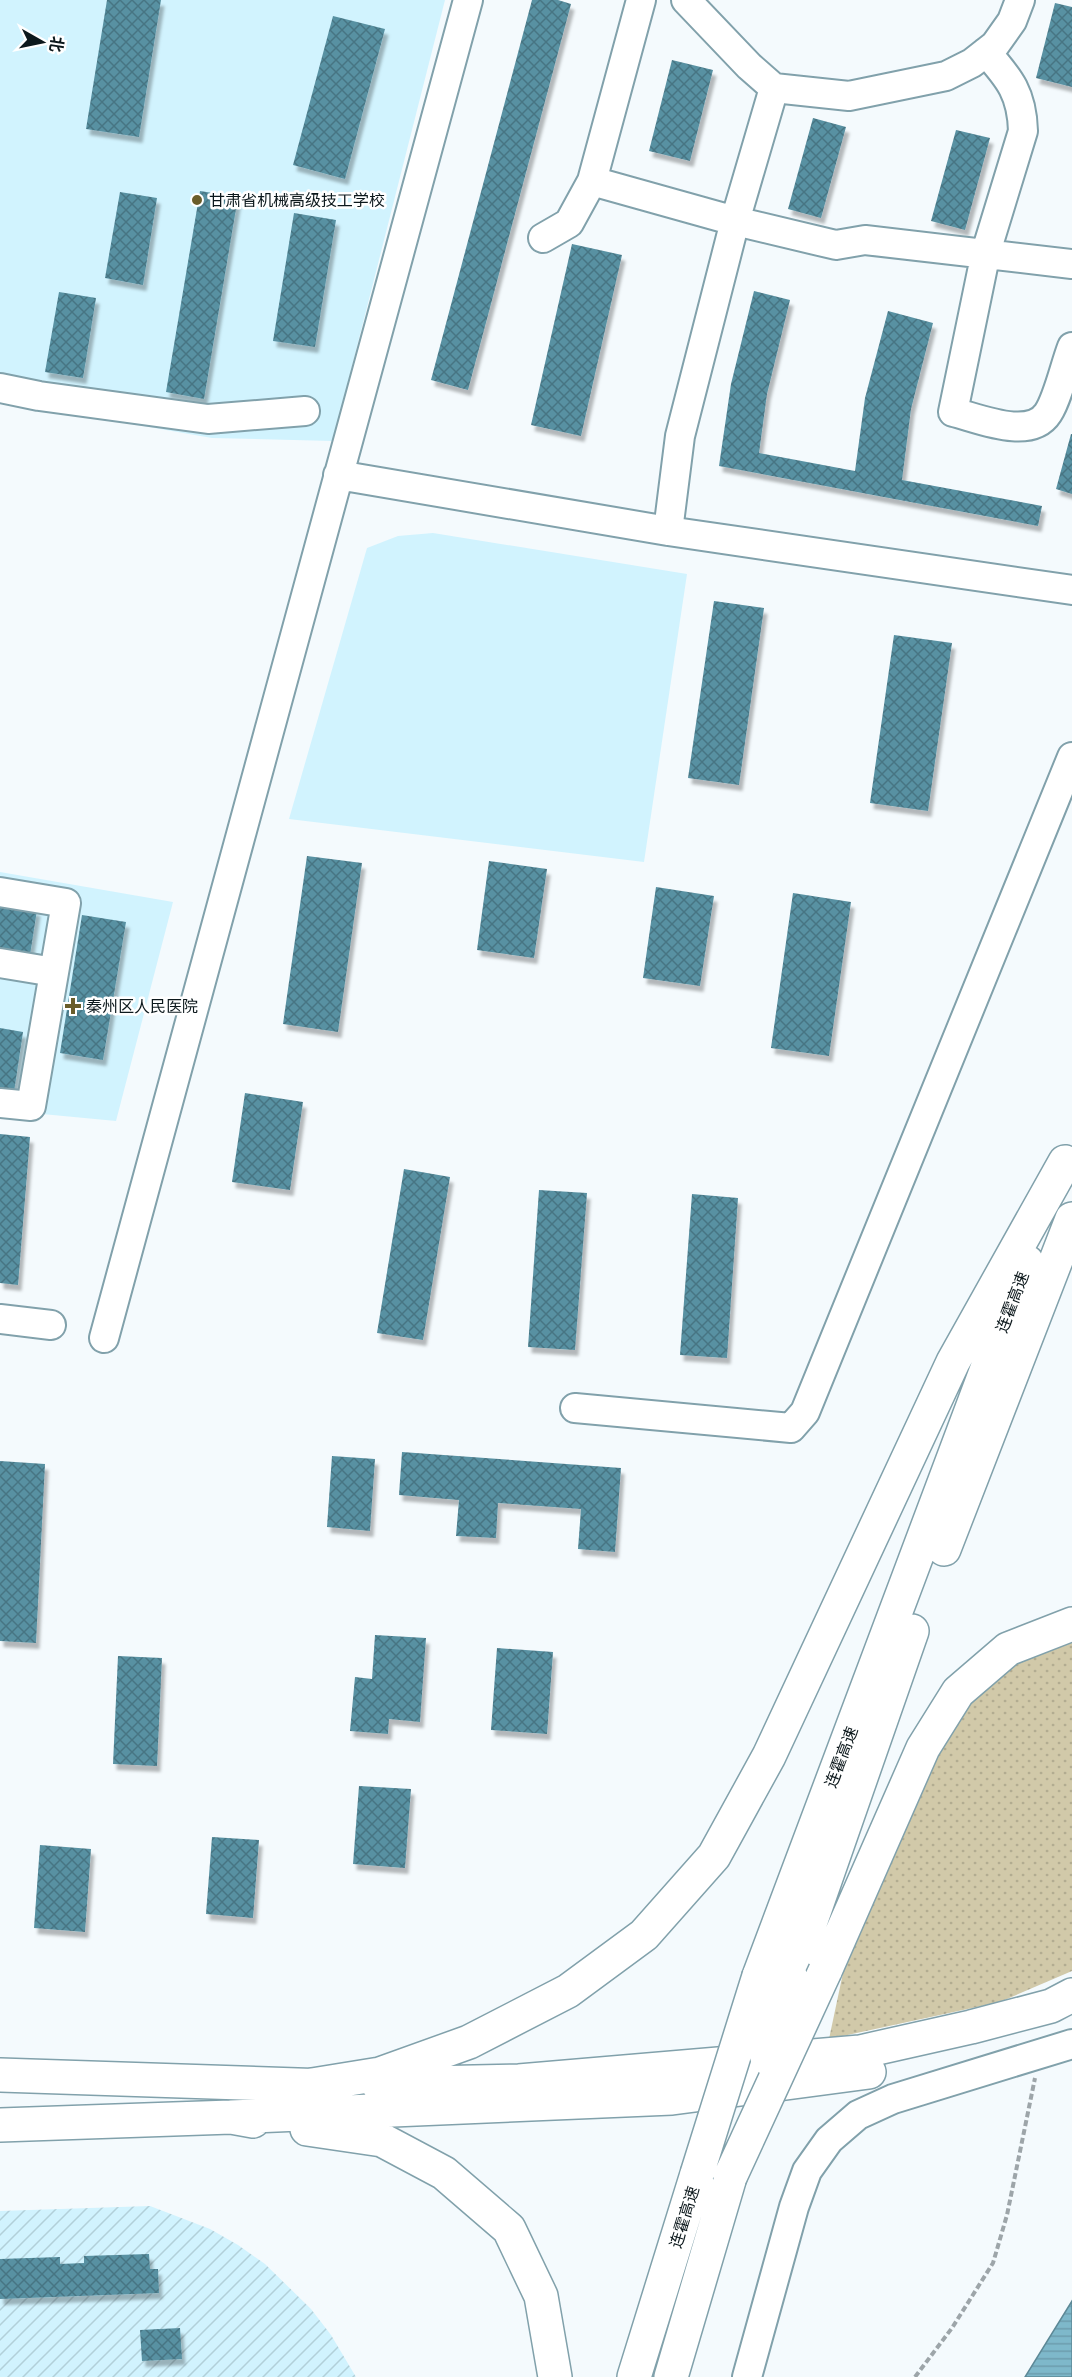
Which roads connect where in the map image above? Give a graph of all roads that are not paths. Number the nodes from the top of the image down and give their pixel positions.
1 (468, 0) edge
2 (641, 0) edge
3 (686, 0) edge
4 (1020, 0) edge
5 (986, 52) junction
6 (774, 88) junction
7 (592, 181) junction
8 (735, 221) junction
9 (543, 238) dead end
10 (986, 252) junction
11 (1072, 264) edge
12 (1072, 347) edge
13 (0, 388) edge
14 (305, 411) dead end
15 (338, 475) junction
16 (668, 531) junction
17 (1072, 590) edge
18 (1072, 757) edge
19 (0, 892) edge
20 (0, 963) edge
21 (54, 972) junction
22 (0, 1103) edge
23 (1068, 1154) edge
24 (1072, 1219) edge
25 (0, 1319) edge
26 (51, 1325) dead end
27 (104, 1338) dead end
28 (575, 1408) dead end
29 (1072, 1624) edge
30 (1072, 1995) edge
31 (1072, 2019) edge
32 (1072, 2044) edge
33 (0, 2075) edge
34 (306, 2086) junction
35 (231, 2117) junction
36 (0, 2125) edge
37 (730, 2177) junction
38 (555, 2377) edge
39 (634, 2377) edge
40 (671, 2377) edge
41 (747, 2377) edge

1 - 15 street
2 - 7 street
3 - 6 street
4 - 5 street
5 - 6 street
5 - 10 street
6 - 8 street
7 - 8 street
7 - 9 street
8 - 10 street
8 - 16 street
10 - 11 street
10 - 12 street
13 - 14 street
15 - 16 street
15 - 27 street
16 - 17 street
18 - 28 street
19 - 21 street
20 - 21 street
21 - 22 street
23 - 34 highway
23 - 39 highway, 连霍高速, bridge
24 - 37 highway, 连霍高速, bridge
25 - 26 street
29 - 37 highway, bridge
30 - 34 highway
31 - 35 highway
32 - 41 street
33 - 34 highway
35 - 36 highway
35 - 38 highway
37 - 40 highway, 连霍高速

